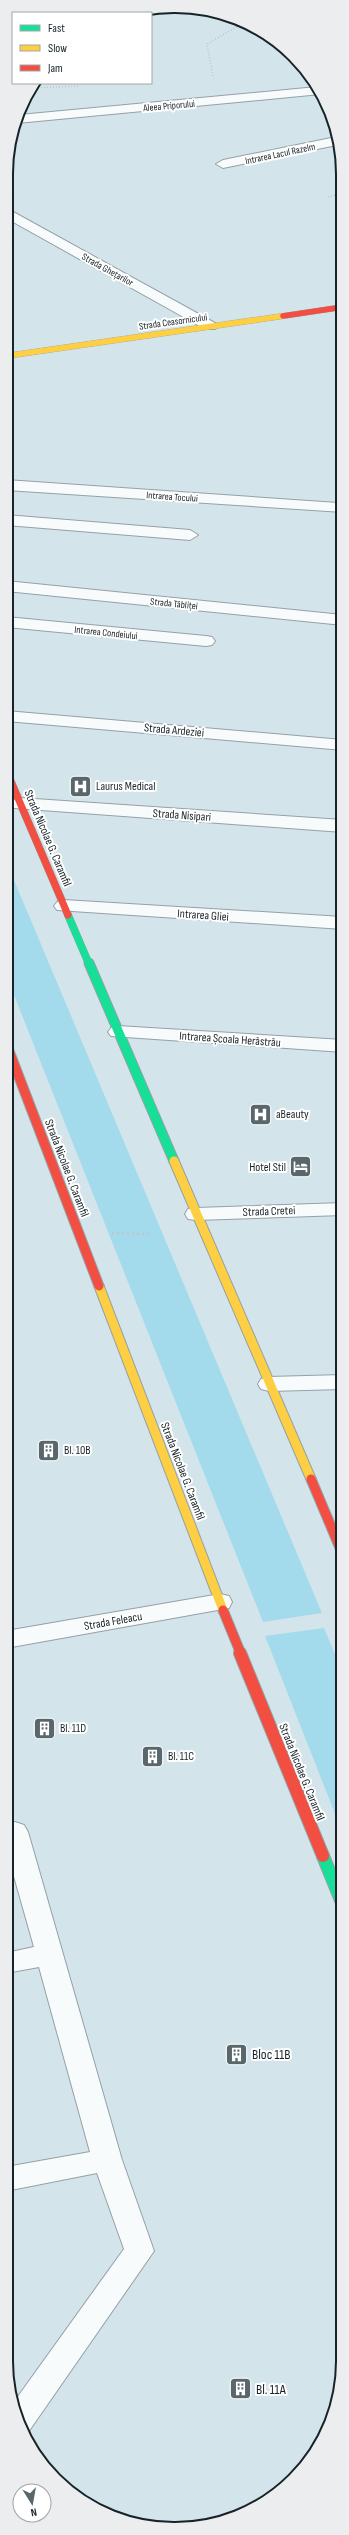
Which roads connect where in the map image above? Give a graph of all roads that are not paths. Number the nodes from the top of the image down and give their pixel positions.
1 (313, 93) edge
2 (23, 119) edge
3 (333, 142) edge
4 (223, 164) dead end
5 (13, 216) edge
6 (336, 308) edge
7 (210, 326) junction
8 (13, 355) edge
9 (13, 485) edge
10 (336, 508) edge
11 (13, 521) edge
12 (190, 535) dead end
13 (13, 587) edge
14 (336, 619) edge
15 (13, 623) edge
16 (206, 641) dead end
17 (13, 717) edge
18 (336, 744) edge
19 (13, 787) edge
20 (20, 804) junction
21 (336, 826) edge
22 (64, 906) junction
23 (336, 923) edge
24 (118, 1032) junction
25 (336, 1046) edge
26 (13, 1061) edge
27 (336, 1209) edge
28 (196, 1214) junction
29 (336, 1382) edge
30 (269, 1384) junction
31 (336, 1539) edge
32 (220, 1602) junction
33 (13, 1639) edge
34 (13, 1832) edge
35 (336, 1888) edge
36 (48, 1955) junction
37 (13, 1962) edge
38 (107, 2160) junction
39 (13, 2178) edge
40 (23, 2415) edge

1 - 2 street, Aleea Priporului
3 - 4 street, Intrarea Lacul Razelm
5 - 7 street, Strada Ghețarilor
6 - 7 street, Strada Ceasornicului
7 - 8 street, Strada Ceasornicului
9 - 10 street, Intrarea Tocului
11 - 12 street
13 - 14 street, Strada Tăbliței
15 - 16 street, Intrarea Condeiului
17 - 18 street, Strada Ardeziei
19 - 20 street, Strada Nicolae G. Caramfil
20 - 21 street, Strada Nisipari
20 - 22 street, Strada Nicolae G. Caramfil
22 - 23 street, Intrarea Gliei
22 - 24 street, Strada Nicolae G. Caramfil
24 - 25 street, Intrarea Școala Herăstrău
24 - 28 street, Strada Nicolae G. Caramfil
26 - 32 street, Strada Nicolae G. Caramfil
27 - 28 street, Strada Cretei
28 - 30 street, Strada Nicolae G. Caramfil
29 - 30 street
30 - 31 street, Strada Nicolae G. Caramfil
32 - 33 street, Strada Feleacu
32 - 35 street, Strada Nicolae G. Caramfil
34 - 36 street
36 - 37 street
36 - 38 street
38 - 39 street
38 - 40 street

